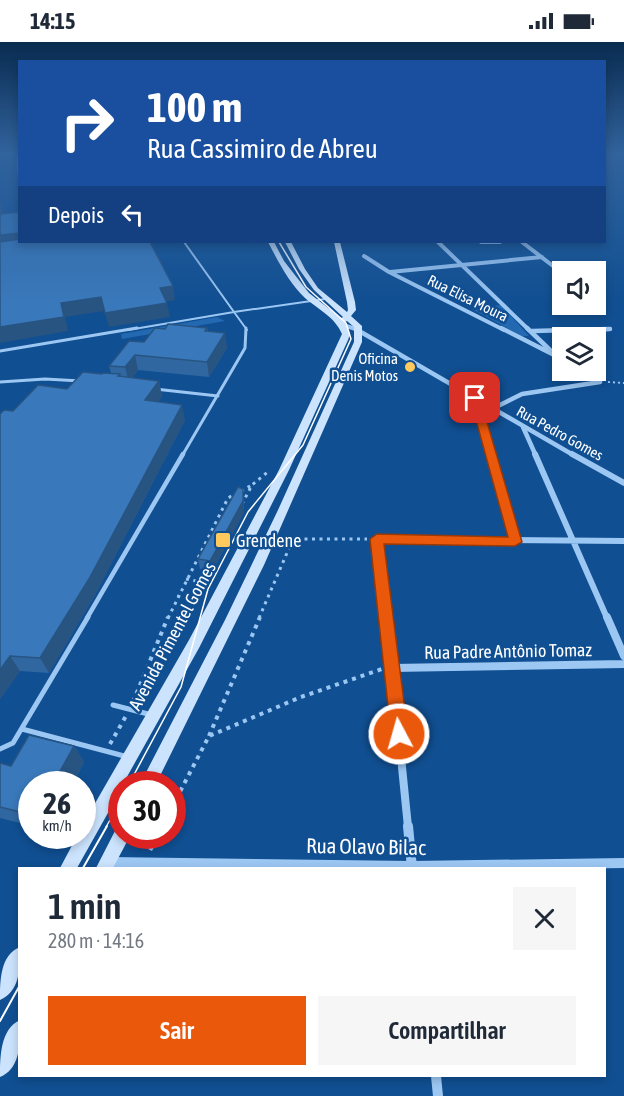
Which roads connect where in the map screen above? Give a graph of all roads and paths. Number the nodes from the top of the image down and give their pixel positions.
1 (185, 243) edge
2 (273, 243) edge
3 (289, 243) edge
4 (337, 243) edge
5 (439, 243) edge
6 (523, 243) edge
7 (364, 256) dead end
8 (542, 257) junction
9 (460, 265) junction
10 (552, 265) edge
11 (389, 272) junction
12 (319, 300) junction
13 (234, 312) junction
14 (344, 321) junction
15 (610, 329) dead end
16 (360, 330) junction
17 (532, 331) junction
18 (0, 351) edge
19 (552, 351) edge
20 (552, 353) edge
21 (45, 379) junction
22 (82, 381) edge
23 (0, 382) edge
24 (600, 382) joint
25 (624, 383) edge
26 (39, 387) edge
27 (150, 388) edge
28 (218, 396) junction
29 (475, 398) junction
30 (494, 408) junction
31 (523, 427) junction
32 (274, 466) dead end
33 (624, 483) edge
34 (252, 485) junction
35 (239, 511) edge
36 (377, 539) junction
37 (573, 541) junction
38 (624, 541) edge
39 (515, 542) junction
40 (186, 579) junction
41 (177, 596) junction
42 (624, 656) edge
43 (624, 664) edge
44 (393, 668) junction
45 (113, 705) dead end
46 (130, 709) junction
47 (154, 716) junction
48 (22, 729) junction
49 (209, 736) junction
50 (0, 749) edge
51 (106, 751) junction
52 (130, 757) junction
53 (155, 771) edge
54 (186, 780) edge
55 (115, 849) edge
56 (624, 862) edge
57 (106, 865) edge
58 (69, 867) edge
59 (412, 867) edge
60 (18, 959) edge
61 (0, 990) edge
62 (18, 1034) edge
63 (0, 1067) edge
64 (436, 1077) edge
65 (438, 1096) edge

1 - 13 lane
2 - 12 main road
3 - 12 main road
4 - 14 main road, Avenida Pimentel Gomes
5 - 9 street
6 - 8 street
7 - 11 street, Rua Elisa Moura
8 - 9 street
8 - 10 street
9 - 11 street
9 - 17 street
11 - 20 street, Rua Elisa Moura
12 - 13 lane
12 - 14 main road
13 - 18 lane
13 - 28 lane
14 - 16 main road
14 - 47 main road, Avenida Pimentel Gomes
15 - 17 street
16 - 29 street, Rua Pedro Gomes
16 - 53 main road
17 - 19 street
21 - 22 lane
21 - 23 lane
21 - 26 lane
24 - 25 path
24 - 30 street
27 - 28 lane
28 - 48 lane
29 - 30 street, Rua Pedro Gomes
29 - 39 street
30 - 31 street, Rua Pedro Gomes
31 - 33 street, Rua Pedro Gomes
31 - 37 street
32 - 34 path
34 - 35 path
34 - 40 path
36 - 39 street
36 - 44 street
36 - 49 path
37 - 38 street
37 - 39 street
37 - 42 street
40 - 41 path
40 - 41 path
41 - 46 path
43 - 44 street, Rua Padre Antônio Tomaz
44 - 49 path
44 - 59 street
45 - 46 lane
46 - 47 lane
46 - 51 path
47 - 52 main road, Avenida Pimentel Gomes
48 - 50 lane
48 - 51 lane
49 - 54 path
51 - 52 lane
52 - 58 main road, Avenida Pimentel Gomes
55 - 57 main road
56 - 59 street, Rua Olavo Bilac
57 - 59 street, Rua Olavo Bilac
60 - 61 main road
62 - 63 main road
64 - 65 street

